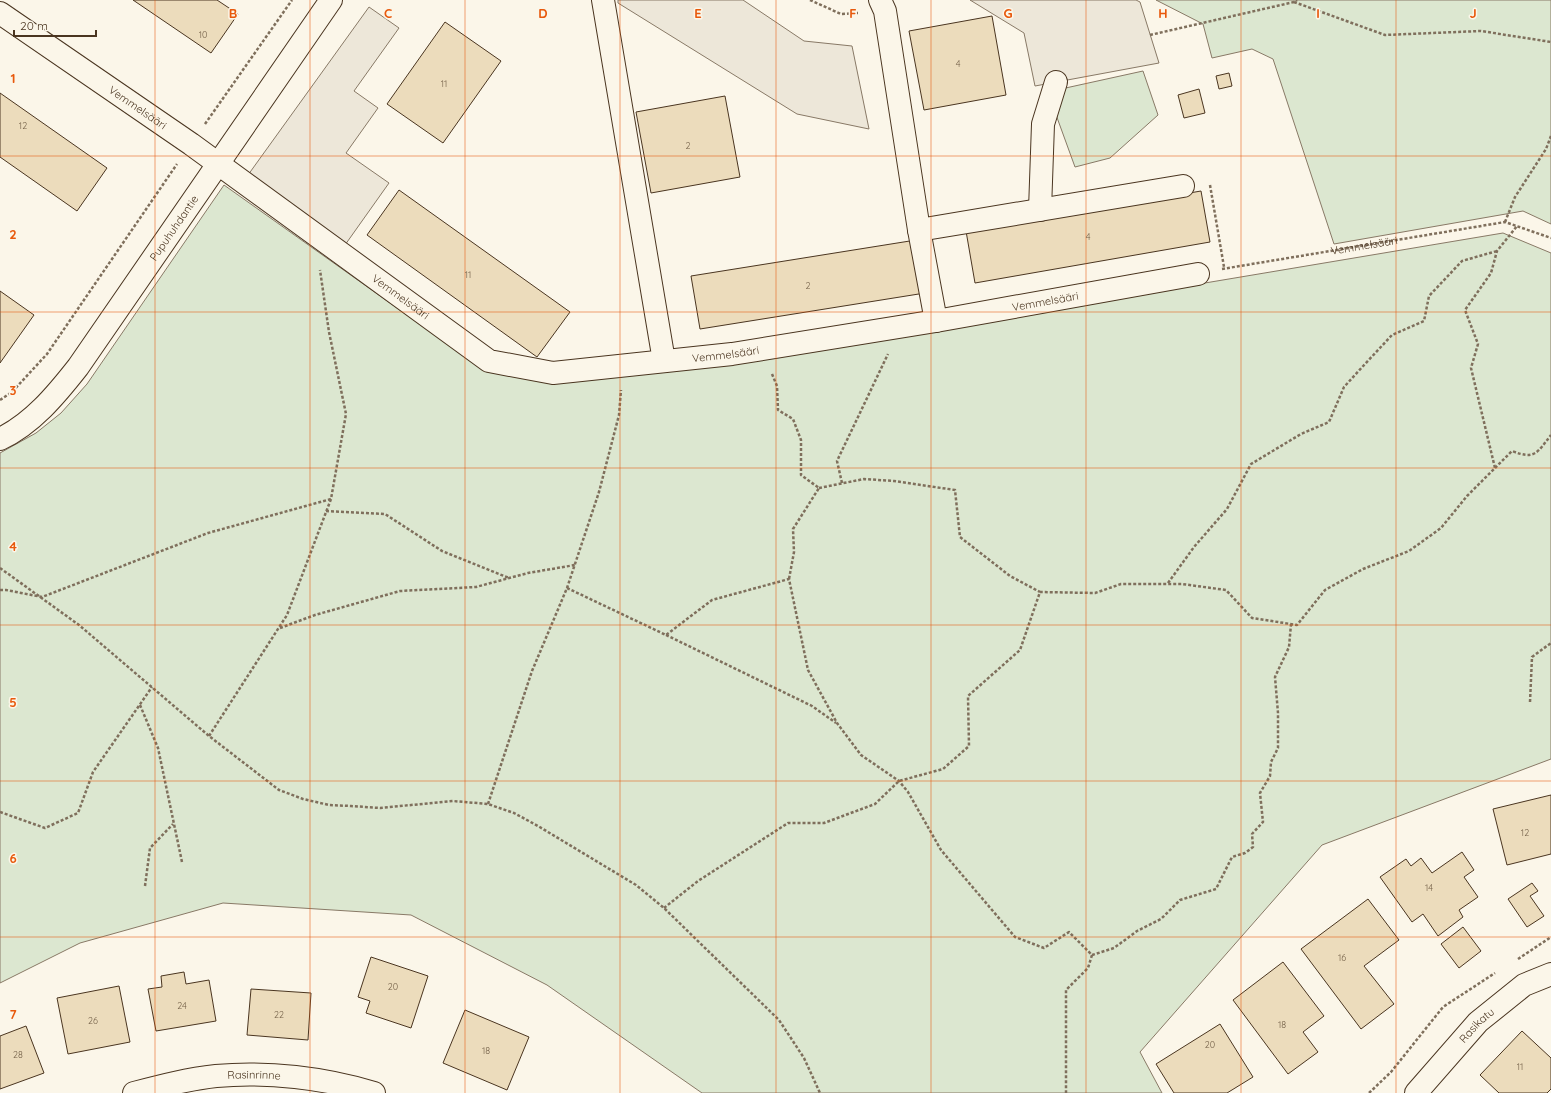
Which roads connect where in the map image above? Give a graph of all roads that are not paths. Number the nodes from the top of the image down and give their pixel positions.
1 (331, 0) edge
2 (603, 0) edge
3 (882, 6) edge
4 (0, 13) edge
5 (1056, 82) dead end
6 (218, 164) junction
7 (1183, 186) road end
8 (1040, 210) junction
9 (919, 230) junction
10 (1198, 274) road end
11 (936, 321) junction
12 (664, 361) junction
13 (0, 439) edge
14 (1551, 974) edge
15 (134, 1093) edge
16 (374, 1093) edge
17 (1416, 1093) edge

1 - 6 street, Pupuhuhdantie
2 - 12 street
3 - 9 street
4 - 6 street, Vemmelsääri
5 - 8 street
6 - 12 street, Vemmelsääri
6 - 13 street, Pupuhuhdantie
7 - 8 street
8 - 9 street
9 - 11 street
10 - 11 street, Vemmelsääri
11 - 12 street, Vemmelsääri
14 - 17 street, Rasikatu
15 - 16 street, Rasinrinne

